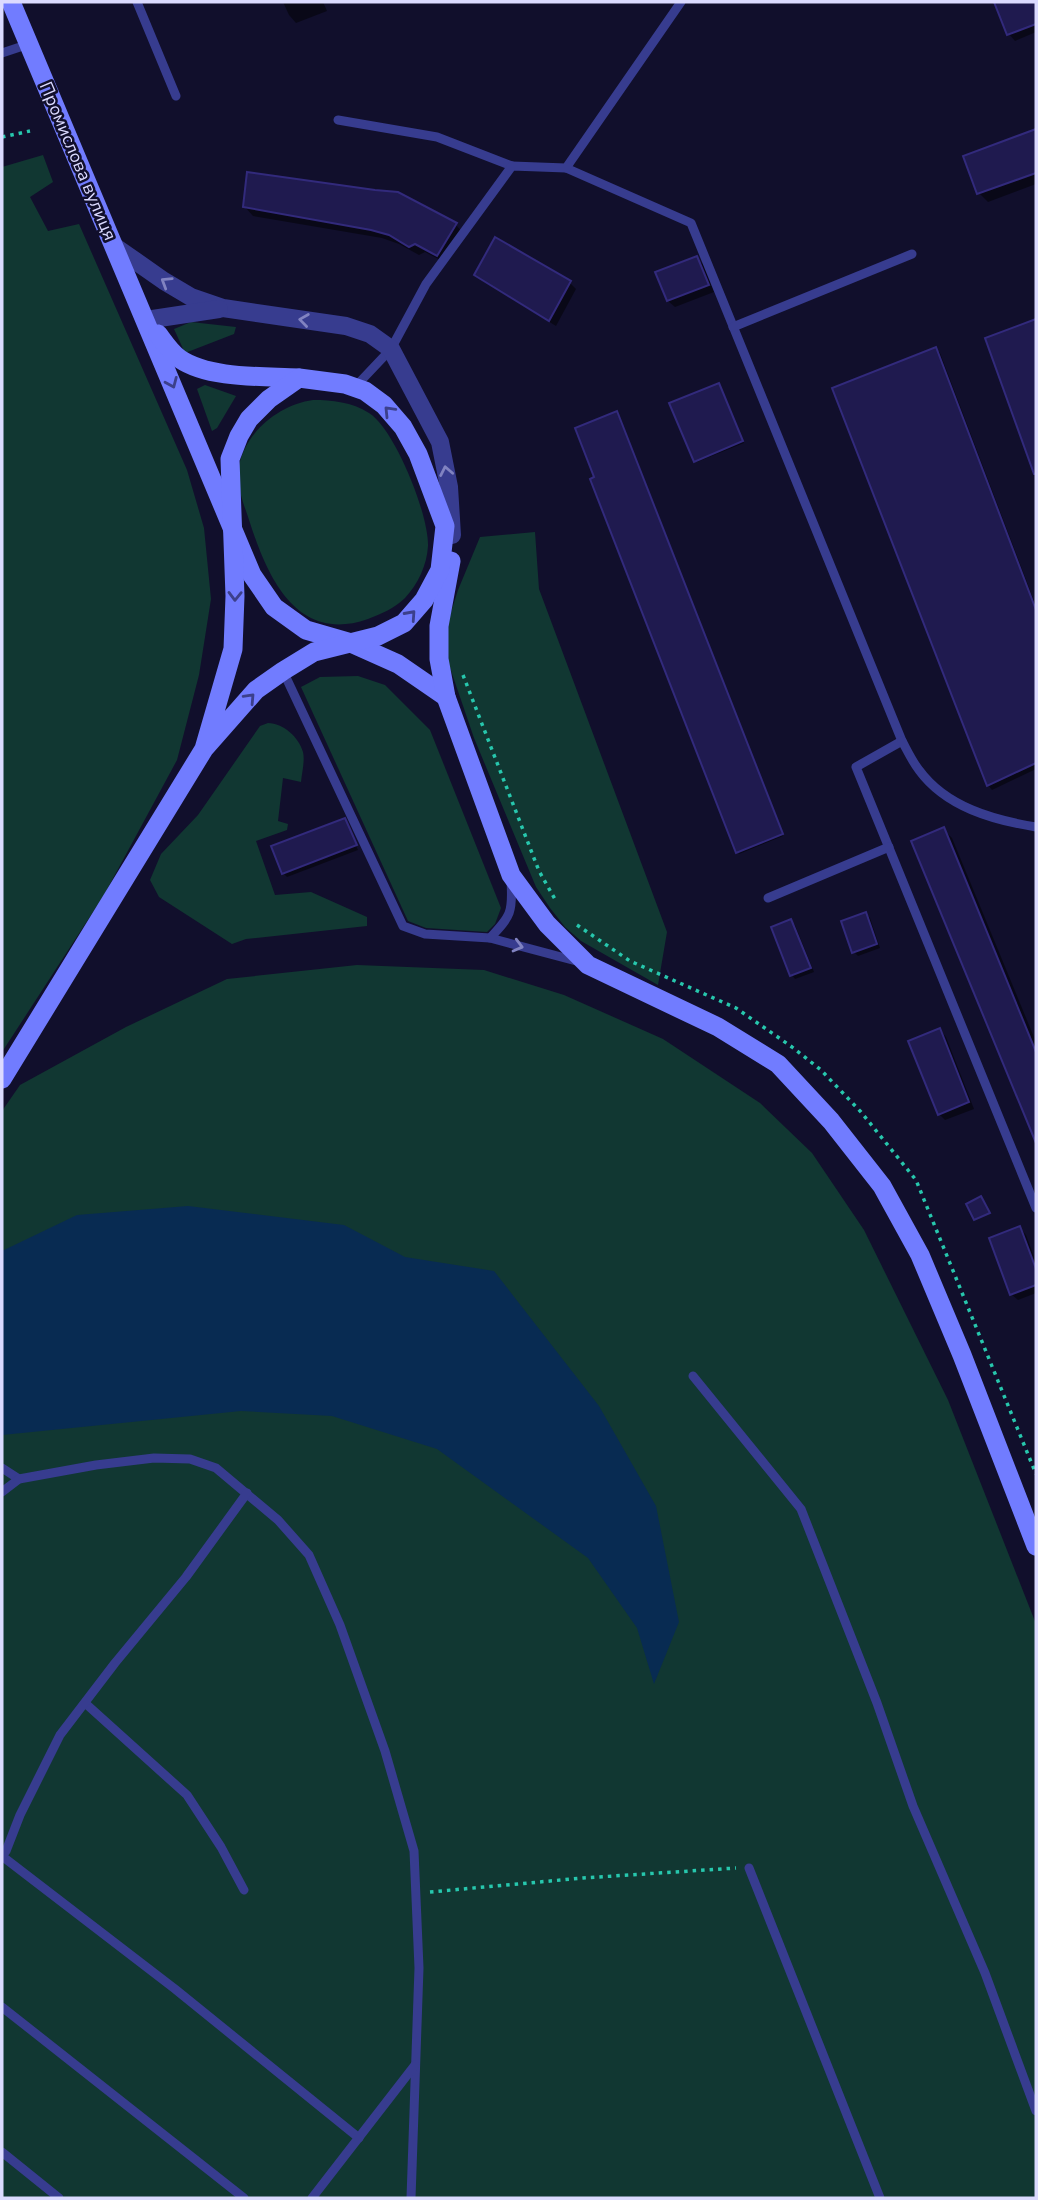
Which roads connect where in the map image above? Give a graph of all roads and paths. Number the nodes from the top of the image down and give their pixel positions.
1 (11, 2) edge
2 (137, 2) edge
3 (681, 2) edge
4 (29, 44) junction
5 (2, 53) edge
6 (176, 96) dead end
7 (338, 120) dead end
8 (30, 131) dead end
9 (2, 138) edge
10 (512, 166) junction
11 (566, 168) junction
12 (114, 246) junction
13 (912, 254) dead end
14 (223, 308) junction
15 (146, 320) junction
16 (733, 327) junction
17 (391, 349) junction
18 (299, 378) junction
19 (355, 387) junction
20 (233, 528) junction
21 (448, 533) junction
22 (351, 643) junction
23 (283, 671) junction
24 (446, 696) junction
25 (902, 741) junction
26 (204, 749) junction
27 (1036, 827) edge
28 (889, 847) junction
29 (511, 875) junction
30 (768, 898) dead end
31 (490, 938) junction
32 (588, 965) junction
33 (2, 1079) edge
34 (1036, 1208) edge
35 (693, 1376) dead end
36 (2, 1468) edge
37 (19, 1479) junction
38 (2, 1492) edge
39 (247, 1493) junction
40 (1036, 1546) edge
41 (85, 1703) junction
42 (2, 1856) edge
43 (749, 1868) joint
44 (244, 1890) dead end
45 (416, 1894) junction
46 (2, 2007) edge
47 (415, 2065) junction
48 (1036, 2111) edge
49 (359, 2138) junction
50 (2, 2152) edge
51 (59, 2198) edge
52 (244, 2198) edge
53 (313, 2198) edge
54 (411, 2198) edge
55 (880, 2198) edge

1 - 4 main road, Промислова вулиця
2 - 6 lane
3 - 11 lane
4 - 5 lane
4 - 12 main road, Промислова вулиця
7 - 10 lane
8 - 9 path
10 - 11 lane
10 - 17 lane
11 - 16 lane
14 -> 12 street
12 - 15 main road, Промислова вулиця
13 - 16 lane
14 - 15 street
17 -> 14 street
15 - 18 main road
15 -> 20 main road, Промислова вулиця
16 - 25 lane
17 - 19 lane
21 -> 17 street
18 - 19 main road
18 - 20 main road
21 -> 19 main road
20 - 22 main road
20 -> 26 main road
22 -> 21 main road
21 - 24 main road
22 - 23 main road
22 - 24 main road
26 -> 23 main road
23 - 31 lane
24 - 29 main road
25 - 27 lane
25 - 28 lane
26 - 33 main road
28 - 30 lane
28 - 34 lane
29 - 31 lane
29 - 32 main road
31 -> 32 lane
32 - 40 main road
35 - 48 lane
36 - 37 lane
37 - 38 lane
37 - 39 lane
39 - 41 lane
39 - 45 lane
41 - 42 lane
41 - 44 lane
42 - 49 lane
43 - 45 path
43 - 55 lane
45 - 47 lane
46 - 52 lane
47 - 49 lane
47 - 54 lane
49 - 53 lane
50 - 51 lane

